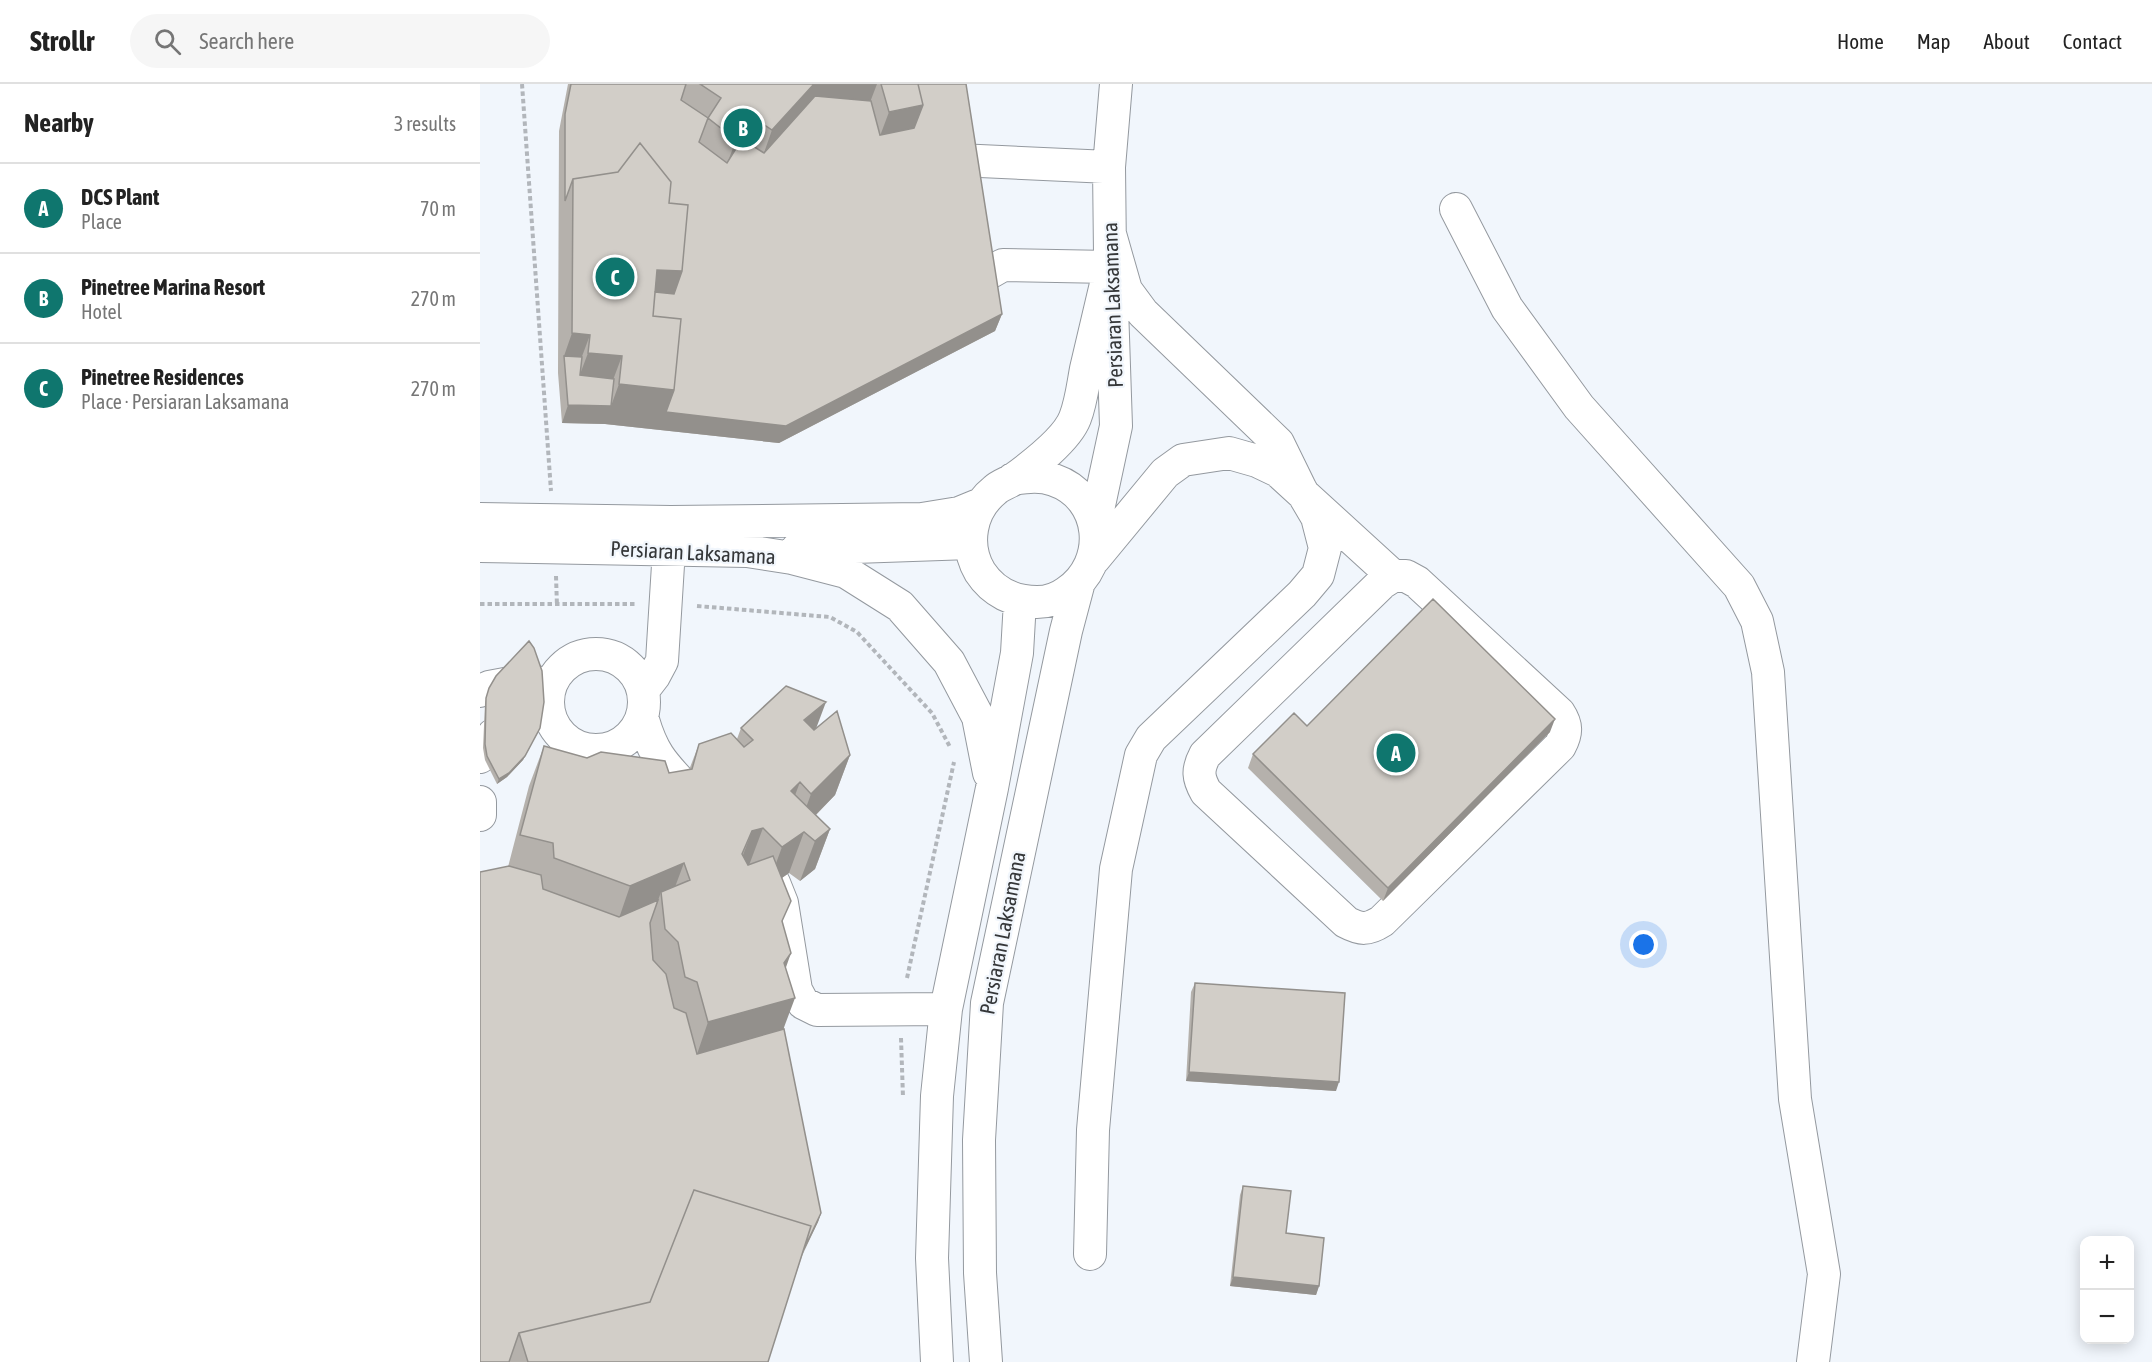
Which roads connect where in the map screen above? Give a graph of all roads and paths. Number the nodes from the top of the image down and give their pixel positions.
1 (522, 84) edge
2 (1116, 84) edge
3 (911, 158) edge
4 (1109, 167) junction
5 (1456, 209) dead end
6 (1110, 234) junction
7 (1110, 267) junction
8 (930, 305) edge
9 (1013, 479) junction
10 (1301, 490) junction
11 (981, 504) junction
12 (480, 519) edge
13 (1095, 524) junction
14 (554, 534) junction
15 (670, 536) junction
16 (970, 543) junction
17 (480, 546) edge
18 (747, 551) junction
19 (1087, 571) junction
20 (1393, 576) junction
21 (1020, 601) junction
22 (666, 603) junction
23 (480, 604) edge
24 (557, 606) junction
25 (556, 674) junction
26 (480, 691) edge
27 (643, 704) junction
28 (484, 743) edge
29 (582, 748) junction
30 (684, 786) edge
31 (992, 789) junction
32 (480, 802) edge
33 (480, 815) edge
34 (774, 883) edge
35 (946, 1009) junction
36 (900, 1010) junction
37 (1090, 1254) dead end
38 (937, 1362) edge
39 (986, 1362) edge
40 (1813, 1362) edge

1 - 14 path
2 - 4 street, Persiaran Laksamana
3 - 4 street
4 - 6 street, Persiaran Laksamana
5 - 40 street
6 - 7 street, Persiaran Laksamana
6 - 10 street
7 - 8 street
7 - 9 street
7 - 13 street, Persiaran Laksamana
9 - 11 street
9 - 13 street
10 - 19 street
10 - 20 street
10 - 37 street
11 - 15 street, Persiaran Laksamana
11 - 16 street
12 - 14 street
13 - 19 street
14 - 15 street
14 - 17 street
14 - 24 path
15 - 18 street, Persiaran Laksamana
15 - 22 street
16 - 18 street
16 - 21 street
18 - 31 street, Persiaran Laksamana
19 - 21 street
19 - 39 street, Persiaran Laksamana
20 - 20 street
21 - 31 street, Persiaran Laksamana
22 - 24 path
22 - 27 street
22 - 36 path
23 - 24 path
25 - 26 street
25 - 27 street
25 - 29 street
27 - 29 street
27 - 30 street
28 - 29 street
31 - 35 street, Persiaran Laksamana
32 - 33 street
34 - 36 street
35 - 36 street
35 - 38 street, Persiaran Laksamana

